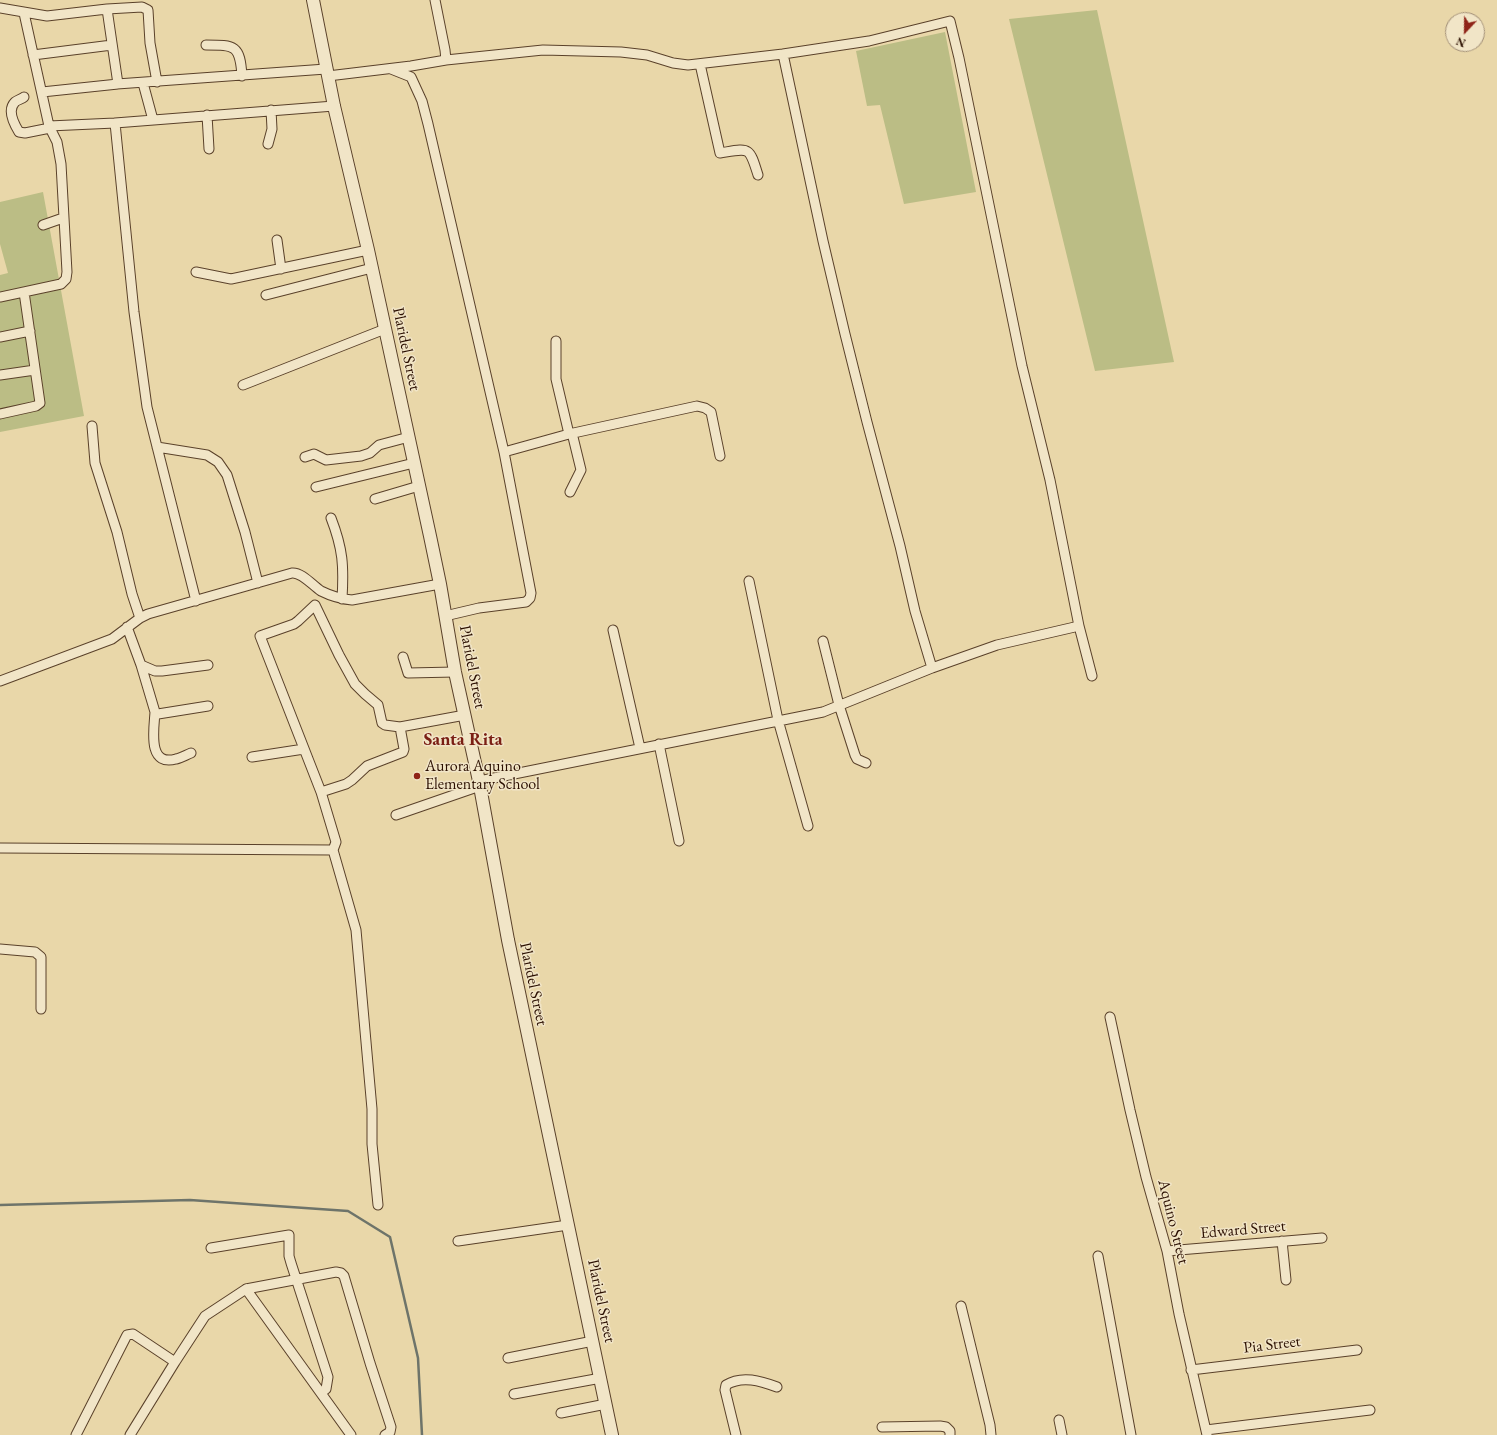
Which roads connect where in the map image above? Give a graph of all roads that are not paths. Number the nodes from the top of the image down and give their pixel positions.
1 (313, 0) edge
2 (435, 0) edge
3 (104, 6) edge
4 (0, 8) edge
5 (24, 13) junction
6 (112, 45) junction
7 (206, 45) dead end
8 (783, 54) junction
9 (33, 55) junction
10 (446, 60) junction
11 (430, 62) junction
12 (700, 64) junction
13 (388, 68) junction
14 (327, 72) junction
15 (242, 76) junction
16 (411, 77) junction
17 (157, 82) junction
18 (143, 83) junction
19 (117, 84) junction
20 (42, 92) junction
21 (24, 97) dead end
22 (334, 106) junction
23 (271, 110) junction
24 (207, 115) junction
25 (153, 120) junction
26 (115, 123) junction
27 (50, 127) junction
28 (268, 144) dead end
29 (209, 149) dead end
30 (758, 175) dead end
31 (63, 218) junction
32 (43, 225) dead end
33 (277, 240) dead end
34 (368, 250) junction
35 (372, 268) junction
36 (282, 269) junction
37 (196, 272) dead end
38 (24, 292) junction
39 (266, 295) dead end
40 (0, 297) edge
41 (385, 329) junction
42 (30, 331) junction
43 (0, 337) edge
44 (556, 341) dead end
45 (36, 370) junction
46 (0, 376) edge
47 (243, 384) dead end
48 (0, 414) edge
49 (92, 426) dead end
50 (571, 434) junction
51 (409, 437) junction
52 (156, 448) junction
53 (504, 452) junction
54 (720, 456) dead end
55 (305, 457) dead end
56 (414, 463) junction
57 (419, 486) junction
58 (316, 487) dead end
59 (570, 492) dead end
60 (375, 499) dead end
61 (331, 518) dead end
62 (749, 581) dead end
63 (258, 583) junction
64 (440, 584) junction
65 (322, 591) junction
66 (342, 599) junction
67 (196, 601) junction
68 (315, 605) junction
69 (446, 616) junction
70 (140, 618) junction
71 (1079, 626) junction
72 (127, 627) junction
73 (613, 630) dead end
74 (823, 641) dead end
75 (403, 657) dead end
76 (208, 665) dead end
77 (141, 666) junction
78 (932, 668) junction
79 (455, 672) junction
80 (1092, 676) dead end
81 (0, 681) edge
82 (839, 705) junction
83 (208, 706) dead end
84 (155, 712) junction
85 (465, 715) junction
86 (778, 720) junction
87 (400, 726) junction
88 (659, 744) junction
89 (640, 748) junction
90 (304, 749) junction
91 (191, 753) dead end
92 (252, 757) dead end
93 (866, 763) dead end
94 (480, 786) junction
95 (322, 792) junction
96 (396, 815) dead end
97 (808, 826) dead end
98 (679, 841) dead end
99 (0, 848) edge
100 (333, 850) junction
101 (0, 949) edge
102 (41, 1009) dead end
103 (1110, 1017) dead end
104 (378, 1205) dead end
105 (568, 1225) junction
106 (1322, 1238) dead end
107 (458, 1241) dead end
108 (1282, 1241) junction
109 (211, 1248) dead end
110 (1167, 1251) junction
111 (1098, 1256) dead end
112 (295, 1280) junction
113 (1286, 1280) dead end
114 (246, 1289) junction
115 (961, 1306) dead end
116 (593, 1341) junction
117 (1357, 1350) dead end
118 (508, 1358) dead end
119 (175, 1362) junction
120 (1191, 1370) junction
121 (601, 1378) junction
122 (777, 1387) dead end
123 (321, 1393) junction
124 (514, 1394) dead end
125 (606, 1404) junction
126 (1370, 1410) dead end
127 (561, 1414) dead end
128 (1058, 1420) dead end
129 (882, 1427) dead end
130 (1206, 1432) edge
131 (76, 1435) edge
132 (130, 1435) edge
133 (351, 1435) edge
134 (385, 1435) edge
135 (612, 1435) edge
136 (736, 1435) edge
137 (950, 1435) edge
138 (991, 1435) edge
139 (1062, 1435) edge
140 (1131, 1435) edge

1 - 14 street, Plaridel Street
2 - 10 street
3 - 5 street
3 - 6 street
3 - 17 street
4 - 5 street
5 - 9 street
6 - 9 street
6 - 19 street
7 - 15 street
8 - 12 street
8 - 71 street
8 - 78 street
9 - 20 street
10 - 11 street
10 - 12 street
11 - 13 street
11 - 16 street
12 - 30 street
13 - 14 street
13 - 16 street
14 - 15 street
14 - 22 street, Plaridel Street
15 - 17 street
16 - 53 street
17 - 18 street
18 - 19 street
18 - 25 street
19 - 20 street
20 - 27 street
21 - 27 street
22 - 23 street
22 - 34 street, Plaridel Street
23 - 24 street
23 - 28 street
24 - 25 street
24 - 29 street
25 - 26 street
26 - 27 street
26 - 52 street
27 - 31 street
31 - 32 street
31 - 38 street
33 - 36 street
34 - 35 street, Plaridel Street
34 - 36 street
35 - 39 street
35 - 41 street, Plaridel Street
36 - 37 street
38 - 40 street
38 - 42 street
41 - 47 street
41 - 51 street, Plaridel Street
42 - 43 street
42 - 45 street
44 - 50 street
45 - 46 street
45 - 48 street
49 - 70 street
50 - 53 street
50 - 54 street
50 - 59 street
51 - 55 street
51 - 56 street, Plaridel Street
52 - 63 street
52 - 67 street
53 - 69 street
56 - 57 street, Plaridel Street
56 - 58 street
57 - 60 street
57 - 64 street, Plaridel Street
61 - 66 street
62 - 86 street
63 - 65 street
63 - 67 street
64 - 66 street
64 - 69 street, Plaridel Street
65 - 66 street
65 - 68 street
67 - 70 street
68 - 87 street
68 - 90 street
69 - 79 street, Plaridel Street
70 - 72 street
71 - 78 street
71 - 80 street
72 - 77 street
72 - 81 street
73 - 89 street
74 - 82 street
75 - 79 street
76 - 77 street
77 - 84 street
78 - 82 street
79 - 85 street, Plaridel Street
82 - 86 street
82 - 93 street
83 - 84 street
84 - 91 street
85 - 87 street
85 - 94 street, Plaridel Street
86 - 88 street
86 - 97 street
87 - 95 street
88 - 89 street
88 - 98 street
89 - 94 street
90 - 92 street
90 - 95 street
94 - 96 street
94 - 105 street, Plaridel Street
95 - 100 street
99 - 100 street
100 - 104 street
101 - 102 street
103 - 110 street, Aquino Street
105 - 107 street
105 - 116 street, Plaridel Street
106 - 108 street, Edward Street
108 - 110 street, Edward Street
108 - 113 street
109 - 112 street
110 - 120 street, Aquino Street
111 - 140 street
112 - 114 street
112 - 123 street
112 - 134 street
114 - 119 street
114 - 123 street
115 - 138 street
116 - 118 street
116 - 121 street, Plaridel Street
117 - 120 street, Pia Street
119 - 131 street
119 - 132 street
120 - 130 street, Aquino Street
121 - 124 street
121 - 125 street, Plaridel Street
122 - 136 street
123 - 133 street
125 - 127 street
125 - 135 street, Plaridel Street
126 - 130 street
128 - 139 street
129 - 137 street

